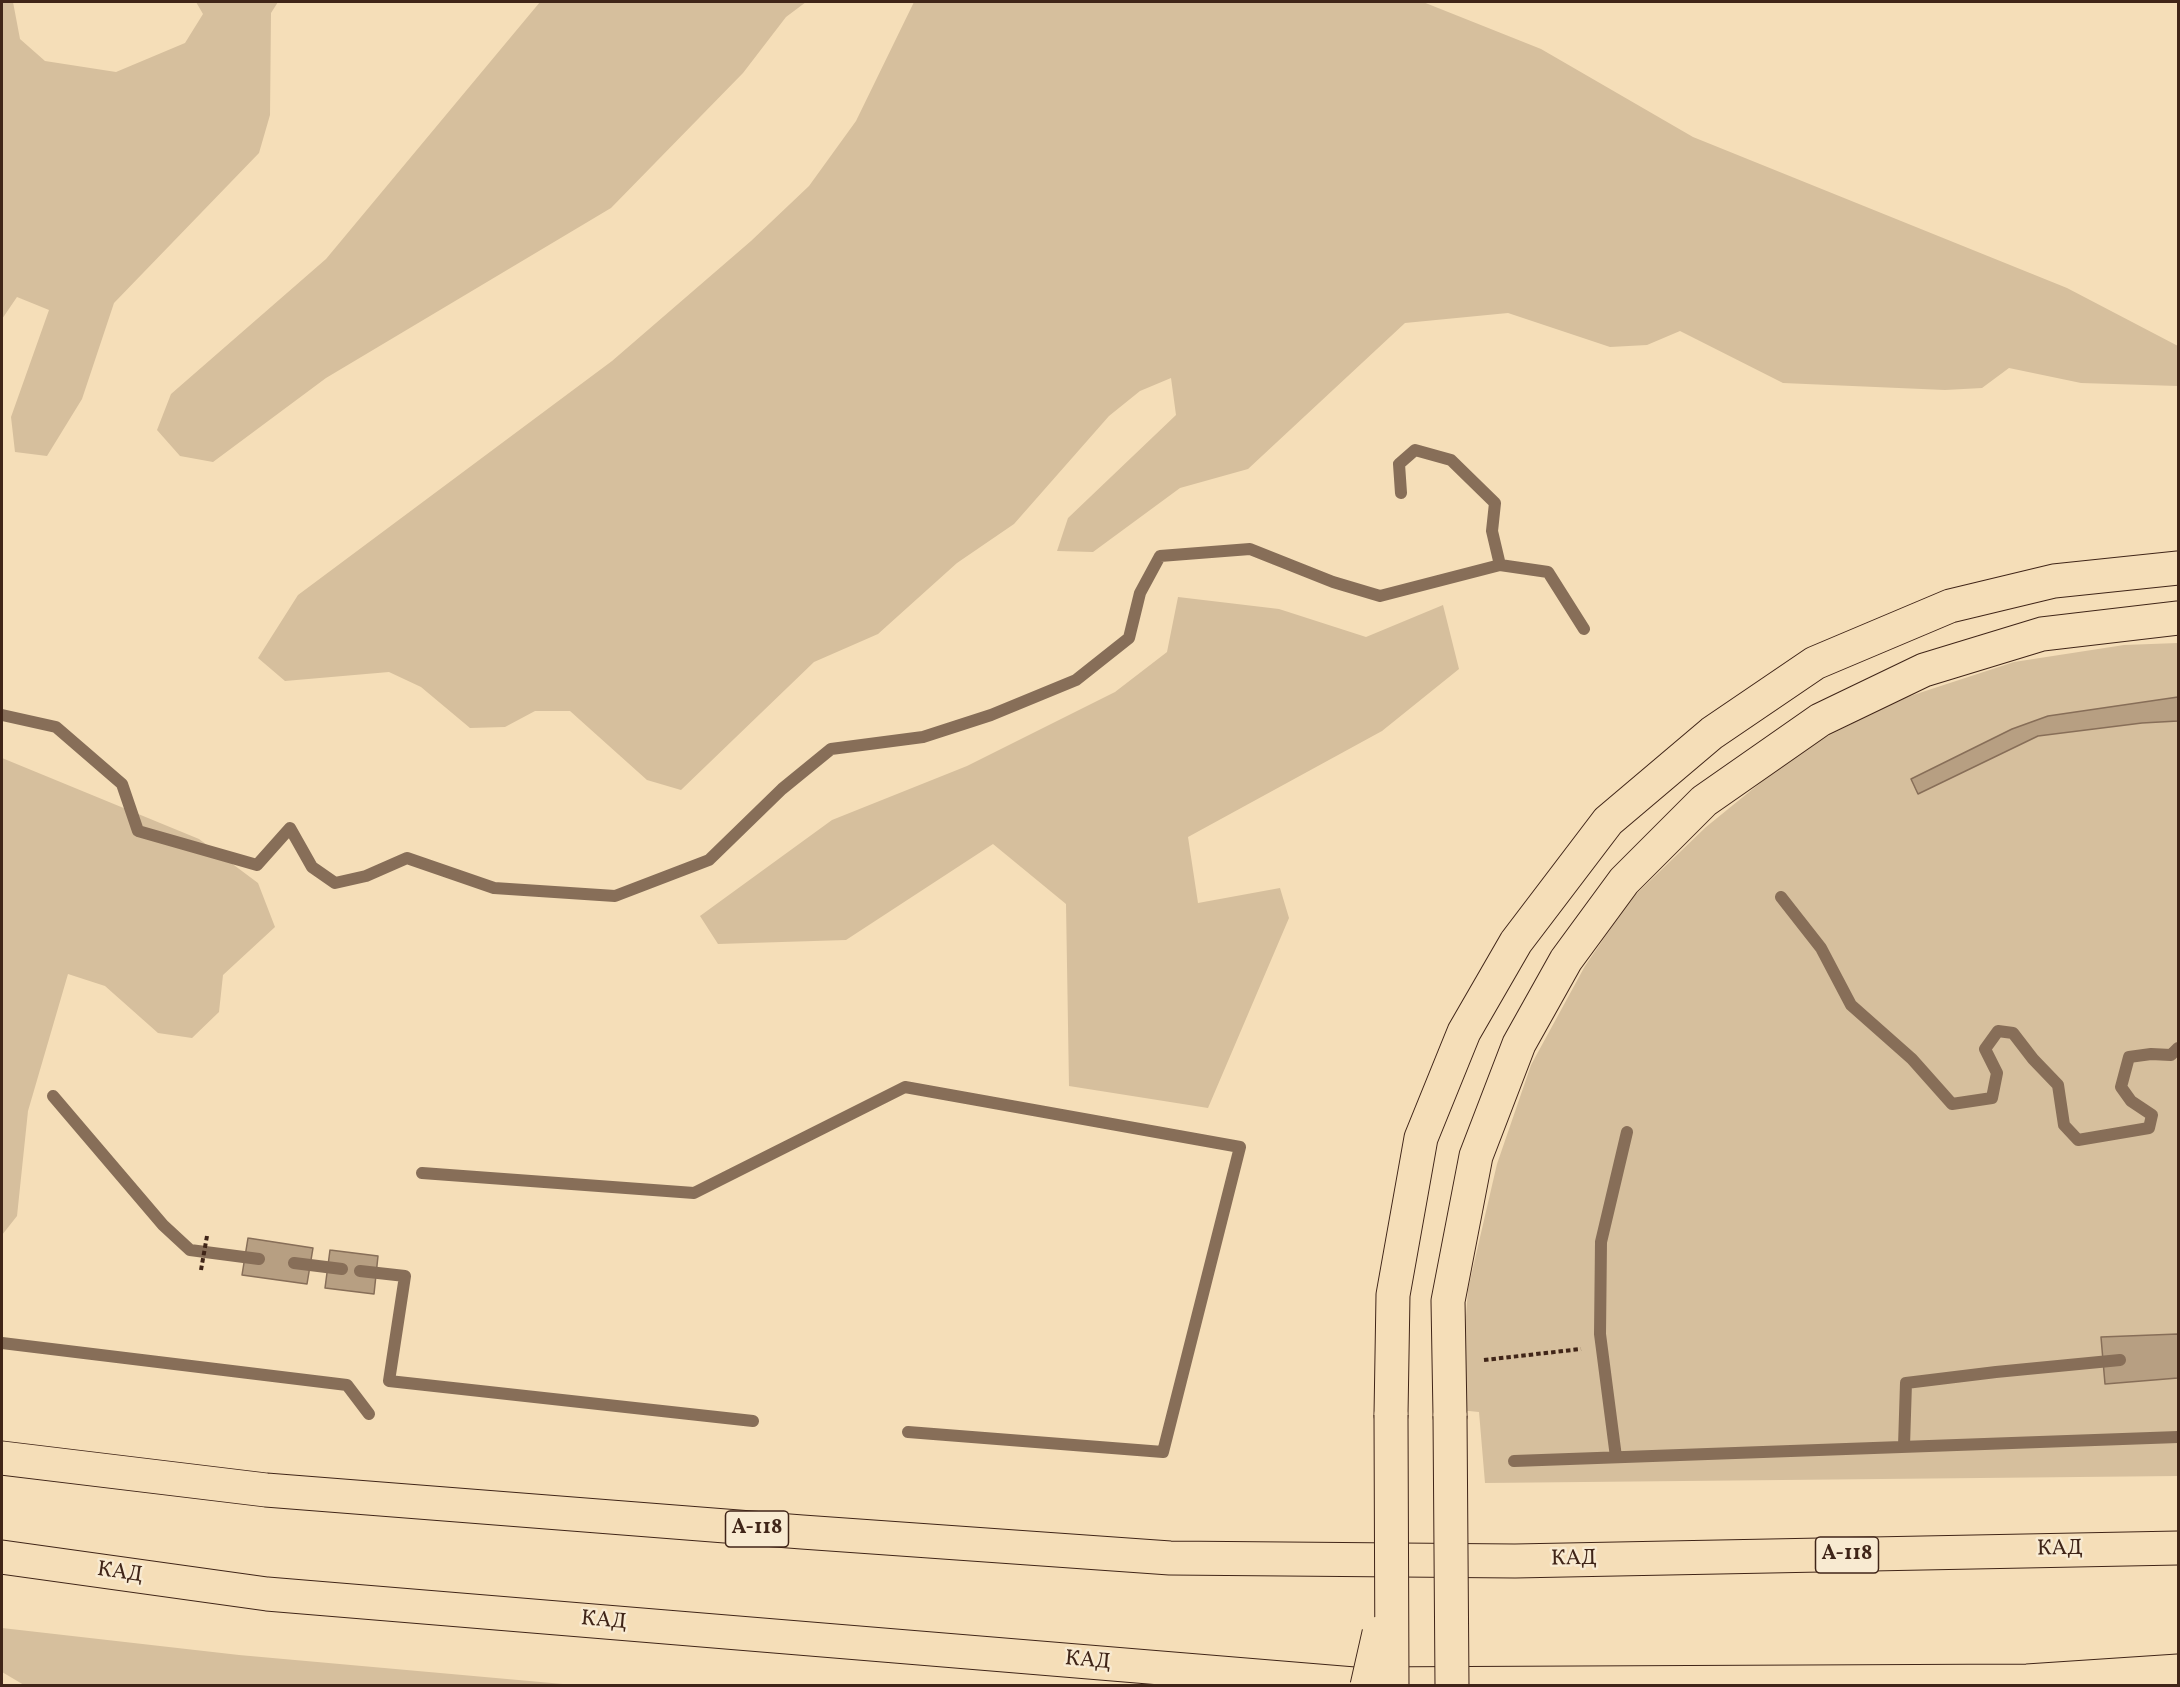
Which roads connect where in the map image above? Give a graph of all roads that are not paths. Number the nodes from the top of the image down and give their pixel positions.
1 (2178, 568) edge
2 (2178, 618) edge
3 (2, 1458) edge
4 (2178, 1548) edge
5 (2, 1557) edge
6 (1392, 1575) junction
7 (2178, 1671) edge
8 (1353, 1685) edge
9 (1392, 1686) edge
10 (1452, 1686) edge

1 - 6 main road, bridge
2 - 10 main road, bridge
3 - 4 main road, КАД / А-118
5 - 8 main road, КАД
6 - 8 main road, bridge
6 - 9 main road, bridge
7 - 8 main road, КАД

